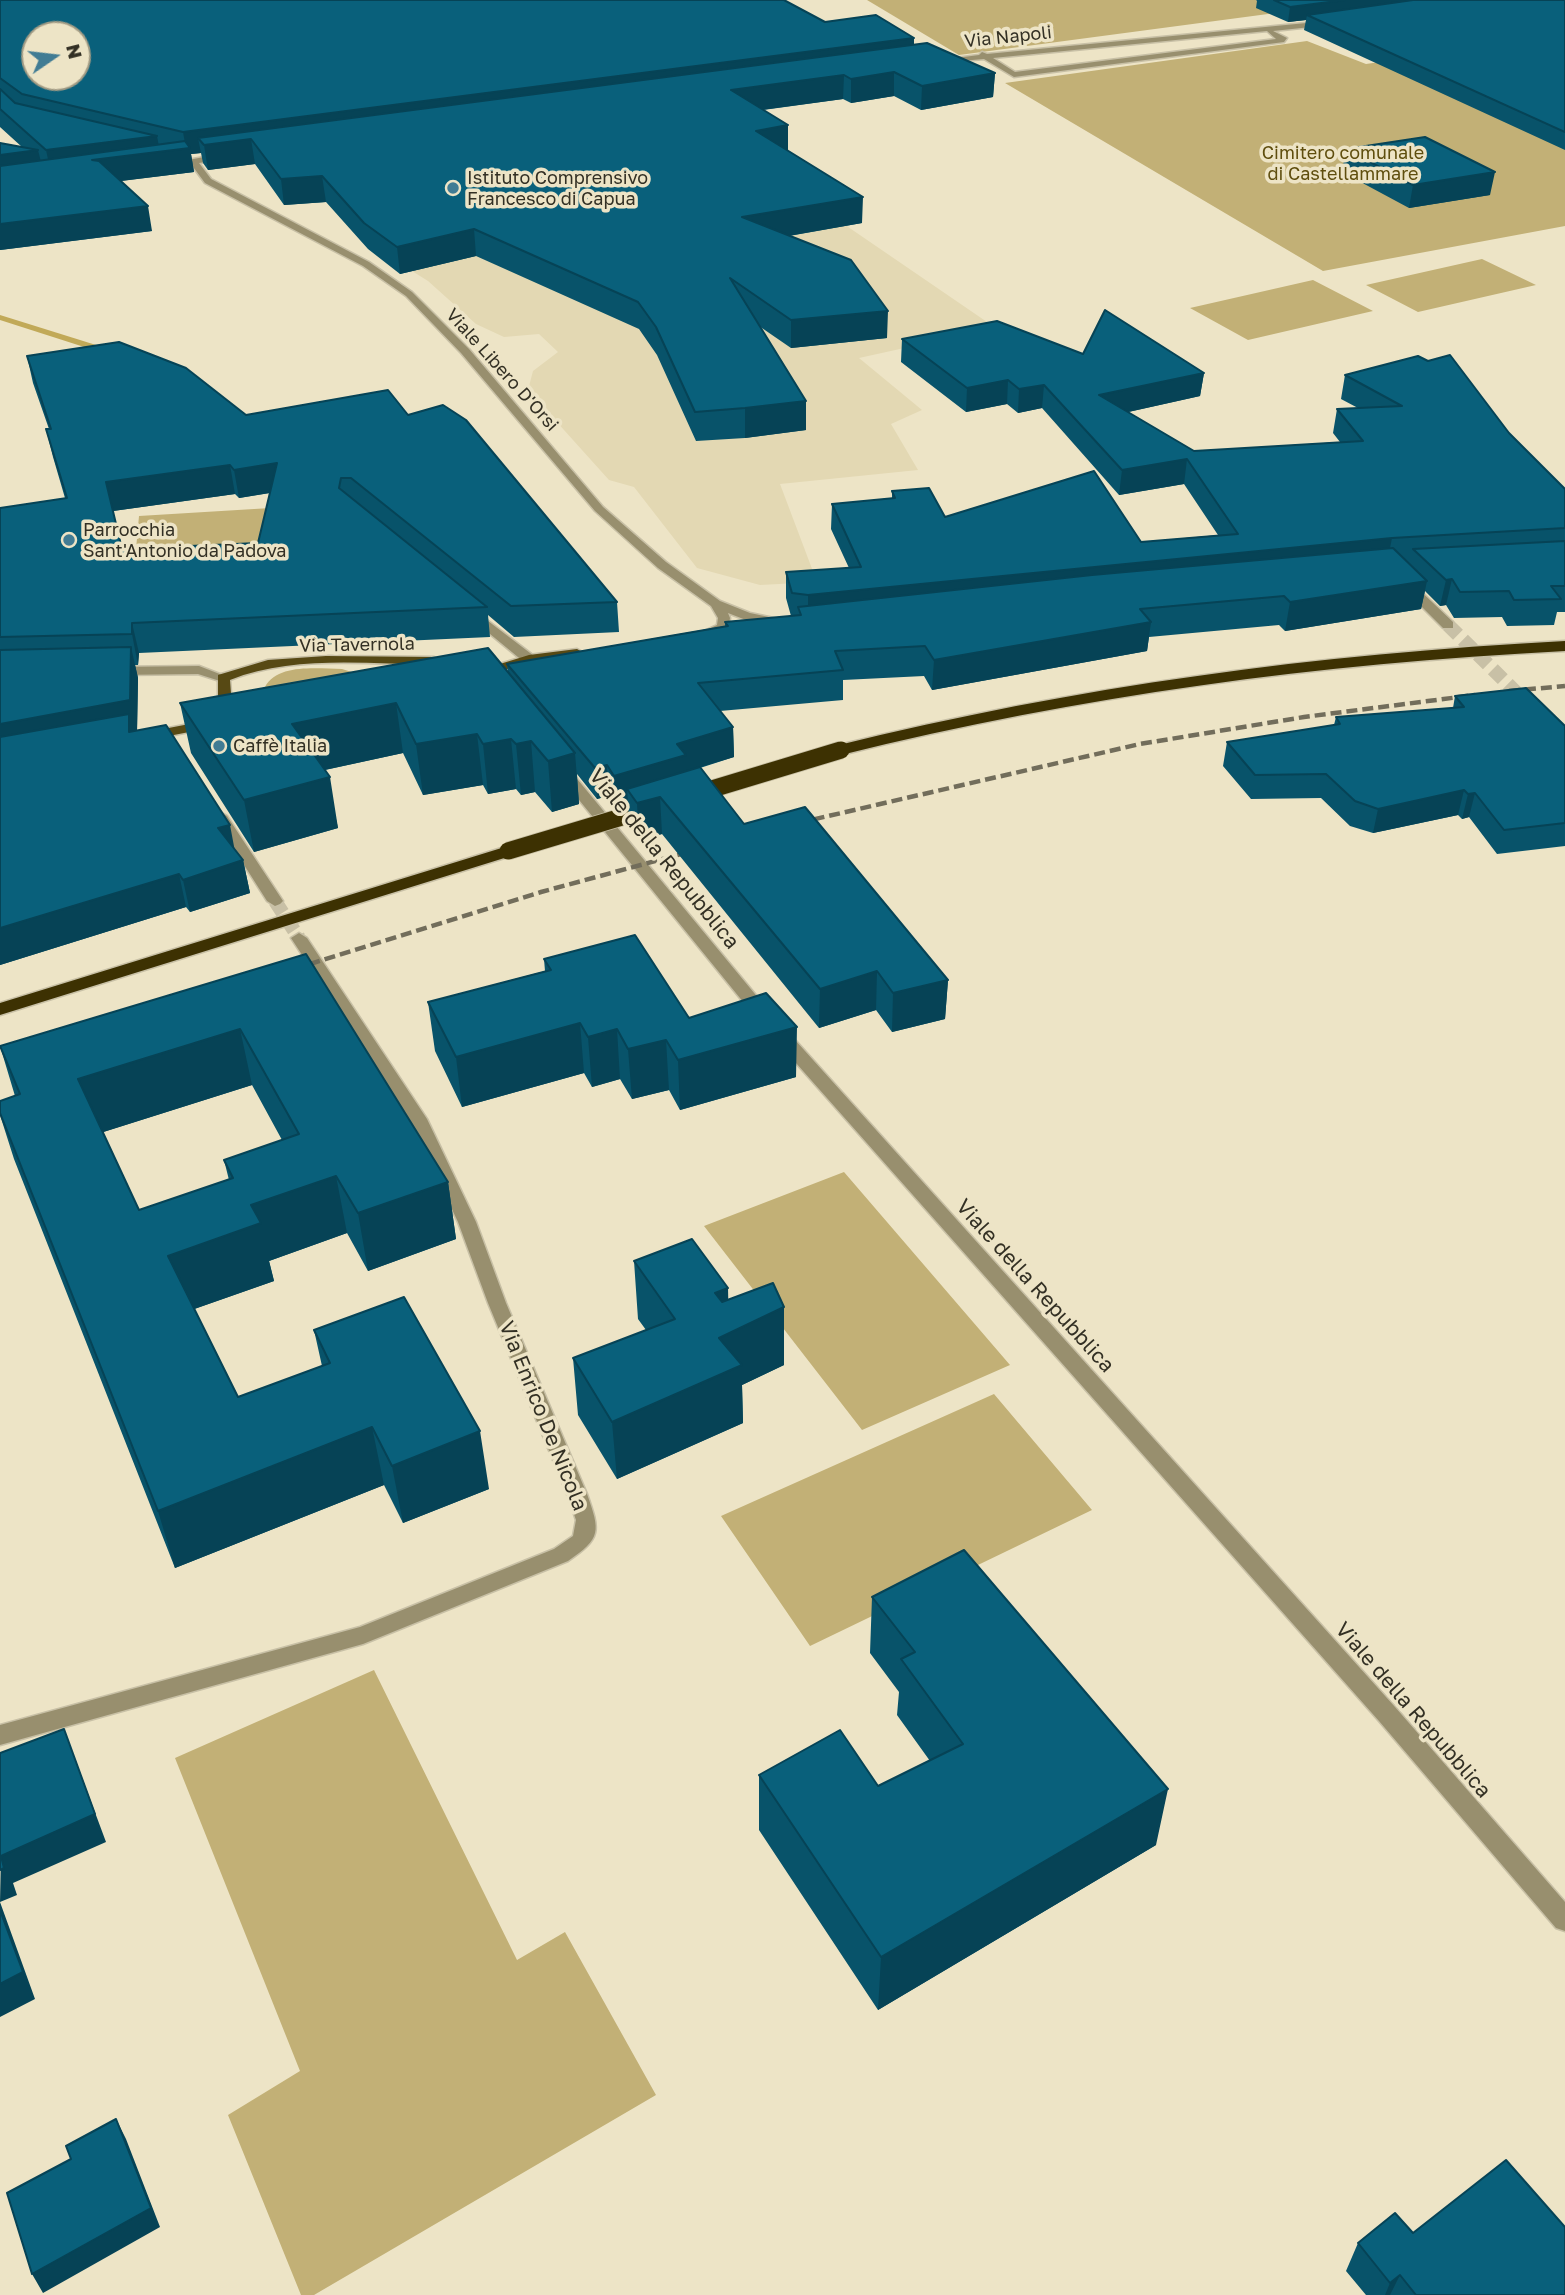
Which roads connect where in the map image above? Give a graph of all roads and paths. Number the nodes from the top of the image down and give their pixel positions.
1 (1335, 22) edge
2 (1265, 29) junction
3 (982, 54) junction
4 (927, 62) edge
5 (164, 153) edge
6 (234, 155) edge
7 (192, 161) junction
8 (165, 164) edge
9 (1401, 578) edge
10 (455, 599) edge
11 (716, 604) junction
12 (1448, 625) tunnel mouth
13 (796, 628) joint
14 (758, 633) edge
15 (733, 636) edge
16 (690, 641) joint
17 (1565, 646) edge
18 (594, 651) edge
19 (529, 659) junction
20 (443, 661) edge
21 (349, 662) junction
22 (106, 671) edge
23 (369, 674) edge
24 (223, 678) junction
25 (128, 740) edge
26 (553, 759) edge
27 (209, 798) edge
28 (275, 901) tunnel mouth
29 (299, 938) tunnel mouth
30 (0, 1009) edge
31 (0, 1735) edge
32 (1565, 1920) edge

1 - 2 street, Via Napoli
2 - 3 street, Via Napoli
2 - 3 street
3 - 4 street, Via Napoli
5 - 7 street
6 - 7 street
7 - 8 street
7 - 11 street, Viale Libero D'Orsi
9 - 12 street
10 - 19 street
11 - 13 street, Viale Libero D'Orsi
11 - 16 street
13 - 14 main road
15 - 16 main road
17 - 30 highway, bridge
18 - 19 main road
19 - 19 main road
20 - 21 main road, Via Tavernola
21 - 23 main road
21 - 24 main road, Via Tavernola
22 - 24 street
24 - 25 main road
26 - 32 street, Viale della Repubblica
27 - 28 street
29 - 31 street, Via Enrico De Nicola

